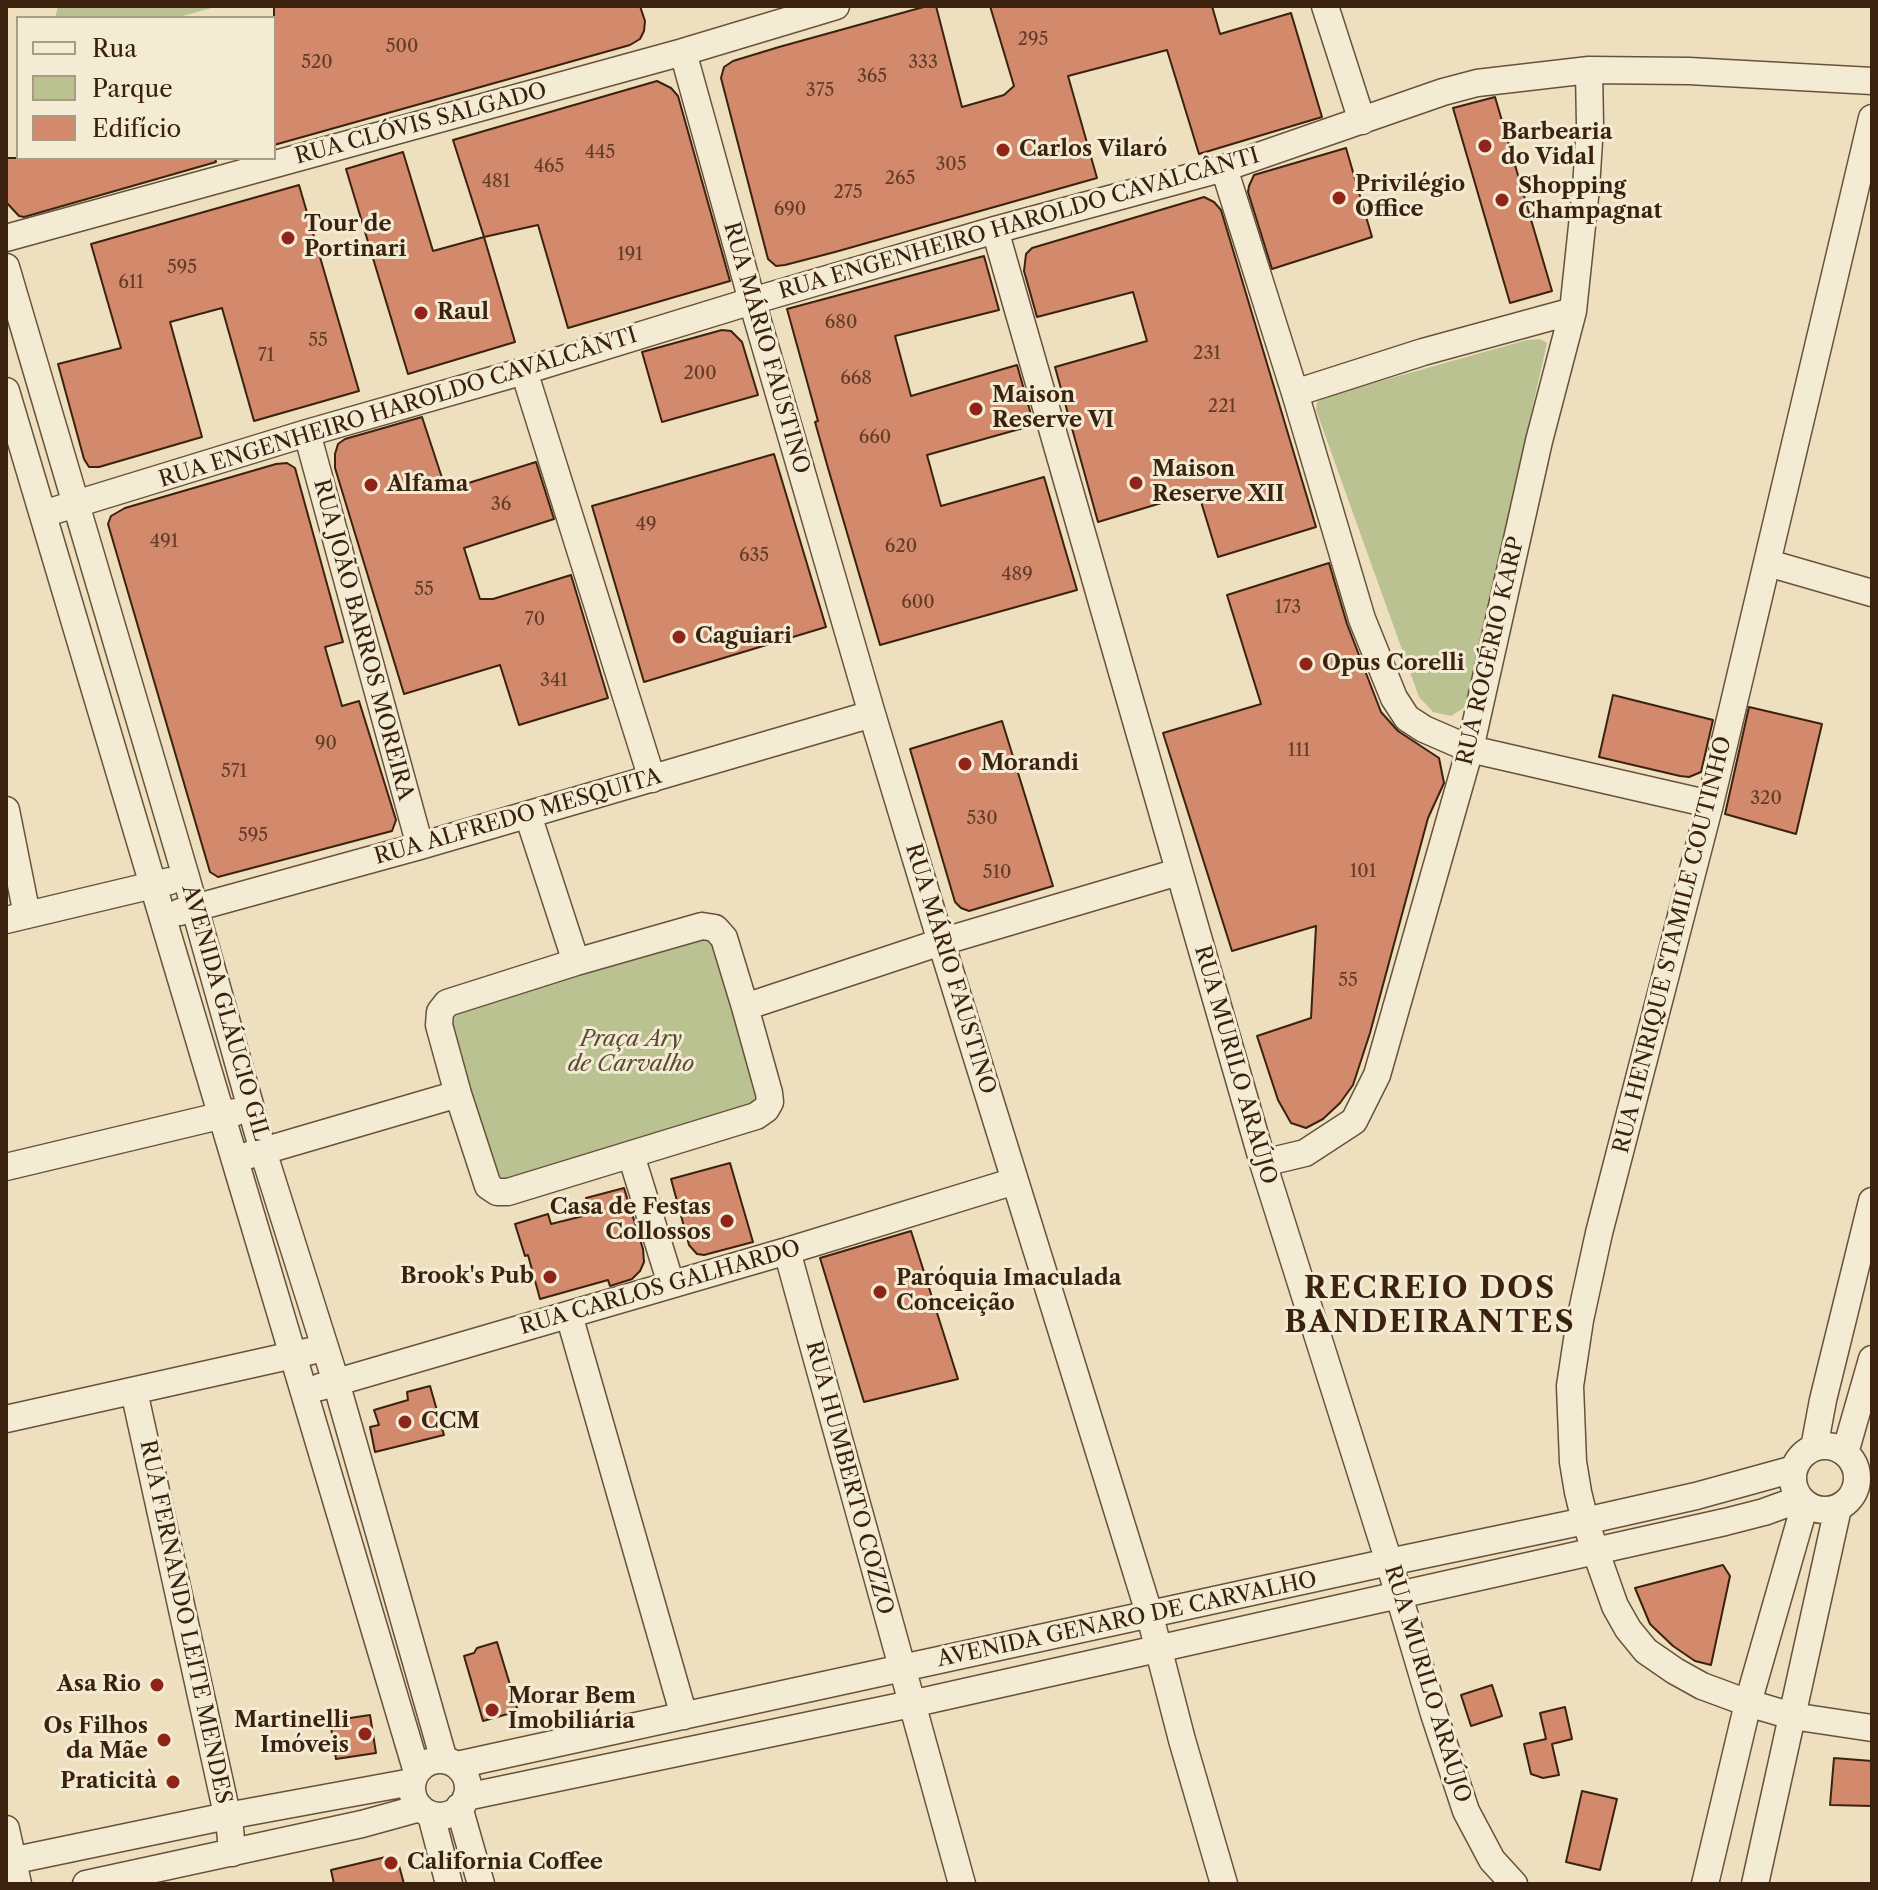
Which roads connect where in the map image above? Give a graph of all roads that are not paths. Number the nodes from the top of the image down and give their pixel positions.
1 (836, 6) edge
2 (1325, 6) edge
3 (683, 52) junction
4 (1589, 70) junction
5 (1872, 81) edge
6 (1872, 118) edge
7 (1362, 121) junction
8 (1224, 168) junction
9 (995, 230) junction
10 (6, 238) edge
11 (6, 267) edge
12 (752, 301) junction
13 (1573, 311) junction
14 (524, 371) junction
15 (6, 391) edge
16 (1295, 393) junction
17 (307, 433) junction
18 (64, 465) junction
19 (18, 478) edge
20 (75, 505) junction
21 (43, 514) junction
22 (1768, 563) junction
23 (1872, 593) edge
24 (872, 714) junction
25 (1470, 749) junction
26 (652, 779) junction
27 (1710, 804) junction
28 (6, 810) edge
29 (528, 815) junction
30 (420, 846) junction
31 (1178, 872) junction
32 (186, 877) junction
33 (153, 885) junction
34 (195, 908) junction
35 (16, 917) edge
36 (163, 917) junction
37 (941, 942) junction
38 (576, 962) junction
39 (745, 1007) junction
40 (458, 1094) junction
41 (251, 1107) junction
42 (222, 1117) junction
43 (263, 1151) junction
44 (631, 1155) junction
45 (235, 1160) junction
46 (1263, 1163) junction
47 (6, 1167) edge
48 (1015, 1181) junction
49 (1872, 1201) edge
50 (787, 1251) junction
51 (671, 1284) junction
52 (569, 1315) junction
53 (325, 1347) junction
54 (294, 1355) junction
55 (1872, 1359) edge
56 (336, 1382) junction
57 (134, 1391) junction
58 (305, 1391) junction
59 (6, 1419) edge
60 (1814, 1448) junction
61 (1856, 1455) edge
62 (1794, 1469) junction
63 (1855, 1496) edge
64 (1803, 1501) junction
65 (1585, 1521) junction
66 (1596, 1550) junction
67 (1389, 1562) junction
68 (1398, 1595) junction
69 (1150, 1616) junction
70 (1159, 1648) junction
71 (902, 1669) junction
72 (1748, 1703) junction
73 (911, 1704) junction
74 (684, 1716) junction
75 (1792, 1716) junction
76 (1872, 1728) edge
77 (451, 1763) junction
78 (414, 1777) junction
79 (463, 1802) junction
80 (426, 1812) junction
81 (227, 1816) junction
82 (6, 1829) edge
83 (232, 1853) junction
84 (12, 1869) edge
85 (86, 1884) edge
86 (449, 1884) edge
87 (481, 1884) edge
88 (962, 1884) edge
89 (1224, 1884) edge
90 (1514, 1884) edge
91 (1705, 1884) edge
92 (1755, 1884) edge

1 - 3 street, RUA CLÓVIS SALGADO
2 - 7 street
3 - 10 street, RUA CLÓVIS SALGADO
3 - 12 street, RUA MÁRIO FAUSTINO
4 - 5 street, RUA ENGENHEIRO HAROLDO CAVALCÂNTI
4 - 7 street, RUA ENGENHEIRO HAROLDO CAVALCÂNTI
4 - 13 street, RUA ROGÉRIO KARP
6 - 22 street, RUA HENRIQUE STAMILE COUTINHO
7 - 8 street, RUA ENGENHEIRO HAROLDO CAVALCÂNTI
8 - 9 street, RUA ENGENHEIRO HAROLDO CAVALCÂNTI
8 - 16 street
9 - 12 street, RUA ENGENHEIRO HAROLDO CAVALCÂNTI
9 - 31 street, RUA MURILO ARAÚJO
11 - 18 street, AVENIDA GLÁUCIO GIL
12 - 14 street, RUA ENGENHEIRO HAROLDO CAVALCÂNTI
12 - 24 street, RUA MÁRIO FAUSTINO
13 - 16 street
13 - 25 street, RUA ROGÉRIO KARP
14 - 17 street, RUA ENGENHEIRO HAROLDO CAVALCÂNTI
14 - 26 street
15 - 19 street, AVENIDA GLÁUCIO GIL
16 - 25 street
17 - 20 street, RUA ENGENHEIRO HAROLDO CAVALCÂNTI
17 - 30 street, RUA JOÃO BARROS MOREIRA
18 - 19 street
18 - 20 street, AVENIDA GLÁUCIO GIL
19 - 21 street, AVENIDA GLÁUCIO GIL
20 - 21 street, RUA ENGENHEIRO HAROLDO CAVALCÂNTI
20 - 32 street, AVENIDA GLÁUCIO GIL
21 - 33 street, AVENIDA GLÁUCIO GIL
22 - 23 street
22 - 27 street, RUA HENRIQUE STAMILE COUTINHO
24 - 26 street, RUA ALFREDO MESQUITA
24 - 37 street, RUA MÁRIO FAUSTINO
25 - 27 street
25 - 46 street, RUA ROGÉRIO KARP
26 - 29 street, RUA ALFREDO MESQUITA
27 - 65 street, RUA HENRIQUE STAMILE COUTINHO
28 - 35 street
29 - 30 street, RUA ALFREDO MESQUITA
29 - 38 street
30 - 34 street, RUA ALFREDO MESQUITA
31 - 37 street
31 - 46 street, RUA MURILO ARAÚJO
32 - 33 street
32 - 34 street, AVENIDA GLÁUCIO GIL
33 - 35 street
33 - 36 street, AVENIDA GLÁUCIO GIL
34 - 36 street, RUA ALFREDO MESQUITA
34 - 41 street, AVENIDA GLÁUCIO GIL
36 - 42 street, AVENIDA GLÁUCIO GIL
37 - 39 street
37 - 48 street, RUA MÁRIO FAUSTINO
38 - 39 street
38 - 40 street
39 - 44 street
40 - 43 street
40 - 44 street
41 - 42 street
41 - 43 street, AVENIDA GLÁUCIO GIL
42 - 45 street, AVENIDA GLÁUCIO GIL
42 - 47 street
43 - 45 street
43 - 53 street, AVENIDA GLÁUCIO GIL
44 - 51 street
45 - 54 street, AVENIDA GLÁUCIO GIL
46 - 67 street, RUA MURILO ARAÚJO
48 - 50 street, RUA CARLOS GALHARDO
48 - 69 street, RUA MÁRIO FAUSTINO
49 - 60 street
50 - 51 street, RUA CARLOS GALHARDO
50 - 71 street, RUA HUMBERTO COZZO
51 - 52 street, RUA CARLOS GALHARDO
52 - 56 street, RUA CARLOS GALHARDO
52 - 74 street
53 - 54 street
53 - 56 street, AVENIDA GLÁUCIO GIL
54 - 57 street
54 - 58 street, AVENIDA GLÁUCIO GIL
55 - 61 street
56 - 58 street, RUA CARLOS GALHARDO
56 - 77 street, AVENIDA GLÁUCIO GIL
57 - 59 street
57 - 81 street, RUA FERNANDO LEITE MENDES
58 - 78 street, AVENIDA GLÁUCIO GIL
60 - 61 street
60 - 62 street
61 - 63 street
62 - 64 street
62 - 65 street, AVENIDA GENARO DE CARVALHO
63 - 64 street
63 - 75 street
64 - 66 street, AVENIDA GENARO DE CARVALHO
64 - 72 street
65 - 66 street, RUA HENRIQUE STAMILE COUTINHO
65 - 67 street, AVENIDA GENARO DE CARVALHO
66 - 68 street, AVENIDA GENARO DE CARVALHO
66 - 72 street, RUA HENRIQUE STAMILE COUTINHO
67 - 68 street, RUA MURILO ARAÚJO
67 - 69 street, AVENIDA GENARO DE CARVALHO
68 - 70 street, AVENIDA GENARO DE CARVALHO
68 - 90 street, RUA MURILO ARAÚJO
69 - 70 street, RUA MÁRIO FAUSTINO
69 - 71 street, AVENIDA GENARO DE CARVALHO
70 - 73 street, AVENIDA GENARO DE CARVALHO
70 - 89 street, RUA MÁRIO FAUSTINO
71 - 73 street, RUA HUMBERTO COZZO
71 - 74 street, AVENIDA GENARO DE CARVALHO
72 - 75 street, RUA HENRIQUE STAMILE COUTINHO
72 - 91 street
73 - 79 street, AVENIDA GENARO DE CARVALHO
73 - 88 street, RUA HUMBERTO COZZO
74 - 77 street, AVENIDA GENARO DE CARVALHO
75 - 76 street, RUA HENRIQUE STAMILE COUTINHO
75 - 92 street
77 - 78 street
77 - 79 street
78 - 80 street
78 - 81 street
79 - 80 street
79 - 87 street
80 - 83 street
80 - 86 street
81 - 83 street, RUA FERNANDO LEITE MENDES
81 - 84 street
82 - 84 street
83 - 85 street

